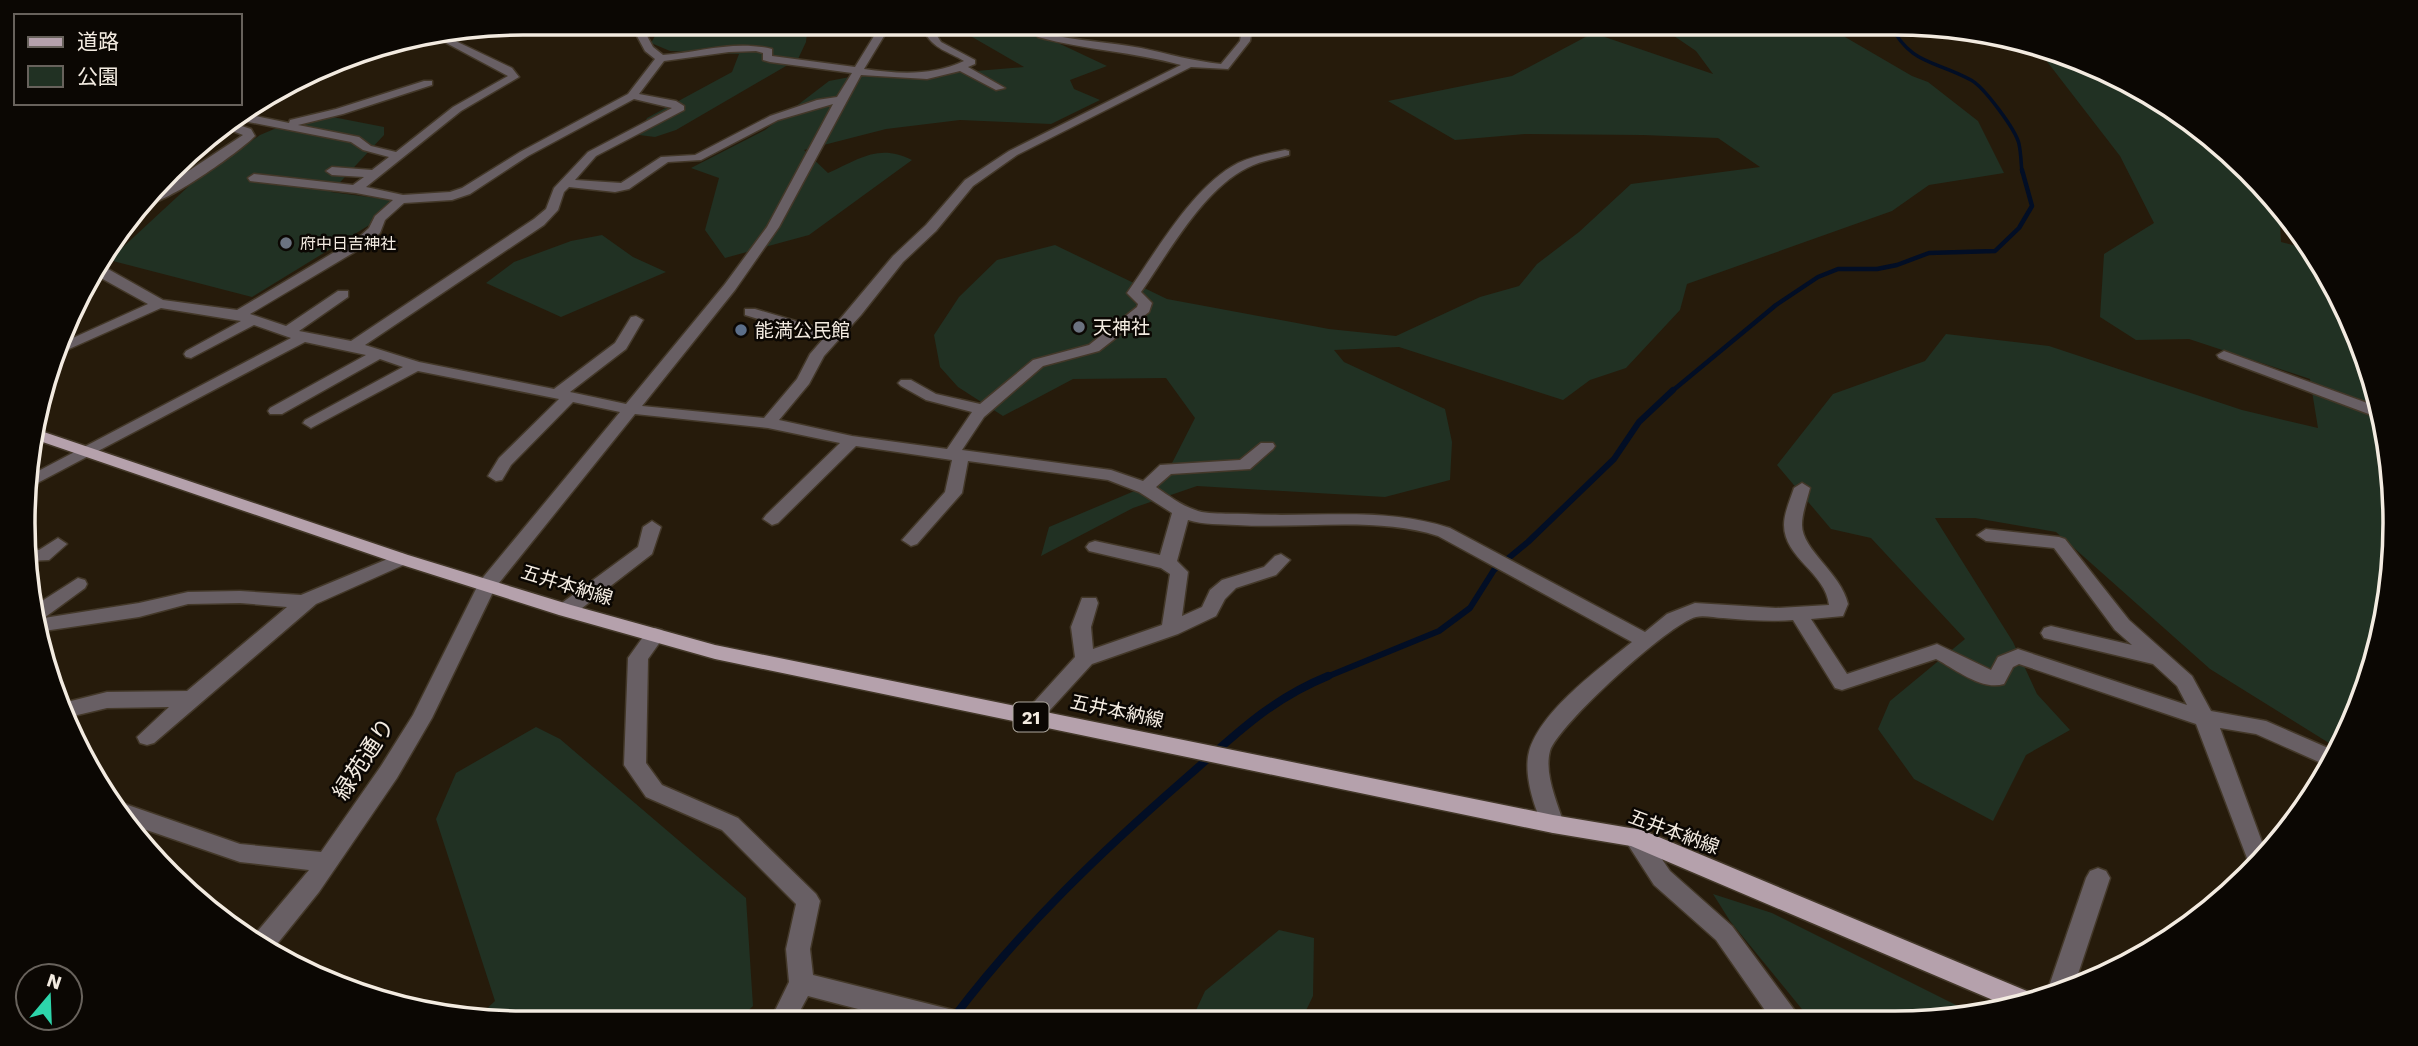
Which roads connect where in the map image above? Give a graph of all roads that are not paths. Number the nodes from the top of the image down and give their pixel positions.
1 (642, 35) edge
2 (880, 35) edge
3 (932, 35) edge
4 (1044, 35) edge
5 (1248, 35) edge
6 (448, 41) edge
7 (661, 58) junction
8 (1188, 64) junction
9 (961, 68) junction
10 (858, 73) junction
11 (428, 83) dead end
12 (1000, 88) dead end
13 (632, 96) junction
14 (841, 100) junction
15 (250, 119) edge
16 (280, 125) junction
17 (237, 128) edge
18 (1285, 153) dead end
19 (400, 156) junction
20 (374, 174) junction
21 (254, 178) dead end
22 (569, 183) junction
23 (308, 184) junction
24 (356, 189) junction
25 (162, 195) edge
26 (401, 199) junction
27 (104, 273) edge
28 (343, 294) dead end
29 (159, 304) junction
30 (750, 312) dead end
31 (246, 318) junction
32 (636, 320) dead end
33 (286, 332) junction
34 (303, 337) junction
35 (833, 337) junction
36 (68, 346) edge
37 (354, 346) junction
38 (191, 354) dead end
39 (379, 354) junction
40 (2224, 355) dead end
41 (416, 366) junction
42 (906, 383) dead end
43 (564, 396) junction
44 (629, 409) junction
45 (2369, 409) edge
46 (983, 410) junction
47 (276, 411) dead end
48 (312, 423) dead end
49 (768, 424) junction
50 (43, 437) edge
51 (852, 441) junction
52 (1267, 446) dead end
53 (85, 452) junction
54 (956, 455) junction
55 (496, 476) dead end
56 (37, 478) edge
57 (1145, 488) junction
58 (1802, 488) dead end
59 (1182, 510) junction
60 (772, 519) dead end
61 (652, 527) dead end
62 (1986, 535) dead end
63 (911, 540) dead end
64 (58, 544) dead end
65 (1095, 547) dead end
66 (36, 556) edge
67 (402, 559) junction
68 (1281, 560) dead end
69 (1167, 563) junction
70 (78, 584) dead end
71 (488, 585) junction
72 (305, 602) junction
73 (1089, 603) dead end
74 (43, 609) edge
75 (566, 610) junction
76 (1799, 615) junction
77 (46, 624) edge
78 (1171, 629) junction
79 (2051, 633) dead end
80 (655, 635) junction
81 (1647, 642) junction
82 (1085, 659) junction
83 (2161, 659) junction
84 (191, 699) junction
85 (71, 709) edge
86 (1032, 717) junction
87 (2203, 718) junction
88 (147, 737) dead end
89 (2324, 756) edge
90 (133, 816) edge
91 (1553, 824) junction
92 (1634, 837) junction
93 (2254, 853) edge
94 (327, 862) junction
95 (2098, 878) dead end
96 (267, 939) edge
97 (2063, 981) edge
98 (802, 983) junction
99 (2012, 996) edge
100 (787, 1011) edge
101 (910, 1011) edge
102 (1780, 1011) edge

1 - 7 street
2 - 10 street, 緑苑通り
3 - 9 street
4 - 8 street
5 - 8 street
6 - 19 street
7 - 10 street
7 - 13 street
8 - 35 street
9 - 10 street
9 - 12 street
10 - 14 street, 緑苑通り
11 - 16 street
13 - 22 street
13 - 26 street
14 - 22 street
14 - 44 street, 緑苑通り
15 - 16 street
16 - 19 street
17 - 25 street
18 - 46 street
19 - 20 street
20 - 23 street
20 - 24 street
21 - 23 street
22 - 37 street
23 - 24 street
24 - 26 street
26 - 31 street
27 - 29 street
28 - 33 street
29 - 31 street
29 - 36 street
30 - 35 street
31 - 33 street
31 - 38 street
32 - 43 street
33 - 34 street
34 - 37 street
34 - 53 street
35 - 49 street
37 - 39 street
39 - 41 street
39 - 47 street
40 - 45 street
41 - 43 street
41 - 48 street
42 - 46 street
43 - 44 street
43 - 55 street
44 - 49 street
44 - 71 street, 緑苑通り
46 - 54 street
49 - 51 street
50 - 53 main road, 五井本納線 / 21
51 - 54 street
51 - 60 street
52 - 57 street
53 - 56 street
53 - 67 main road, 五井本納線 / 21
54 - 57 street
54 - 63 street
57 - 59 street
58 - 76 street
59 - 69 street
59 - 81 street
61 - 75 street
62 - 83 street
64 - 66 street
65 - 69 street
67 - 71 main road, 五井本納線 / 21
67 - 72 street
68 - 78 street
69 - 78 street
70 - 74 street
71 - 75 main road, 五井本納線 / 21
71 - 94 street, 緑苑通り
72 - 77 street
72 - 84 street
73 - 82 street
75 - 80 main road, 五井本納線 / 21
76 - 81 street
76 - 87 street
78 - 82 street
79 - 83 street
80 - 86 main road, 五井本納線 / 21
80 - 98 street
81 - 91 street
82 - 86 street
83 - 87 street
84 - 85 street
84 - 88 street
86 - 91 main road, 五井本納線 / 21
87 - 89 street
87 - 93 street
90 - 94 street
91 - 92 main road, 五井本納線 / 21
92 - 99 main road, 五井本納線 / 21
92 - 102 street
94 - 96 street, 緑苑通り
95 - 97 street
98 - 100 street
98 - 101 street

